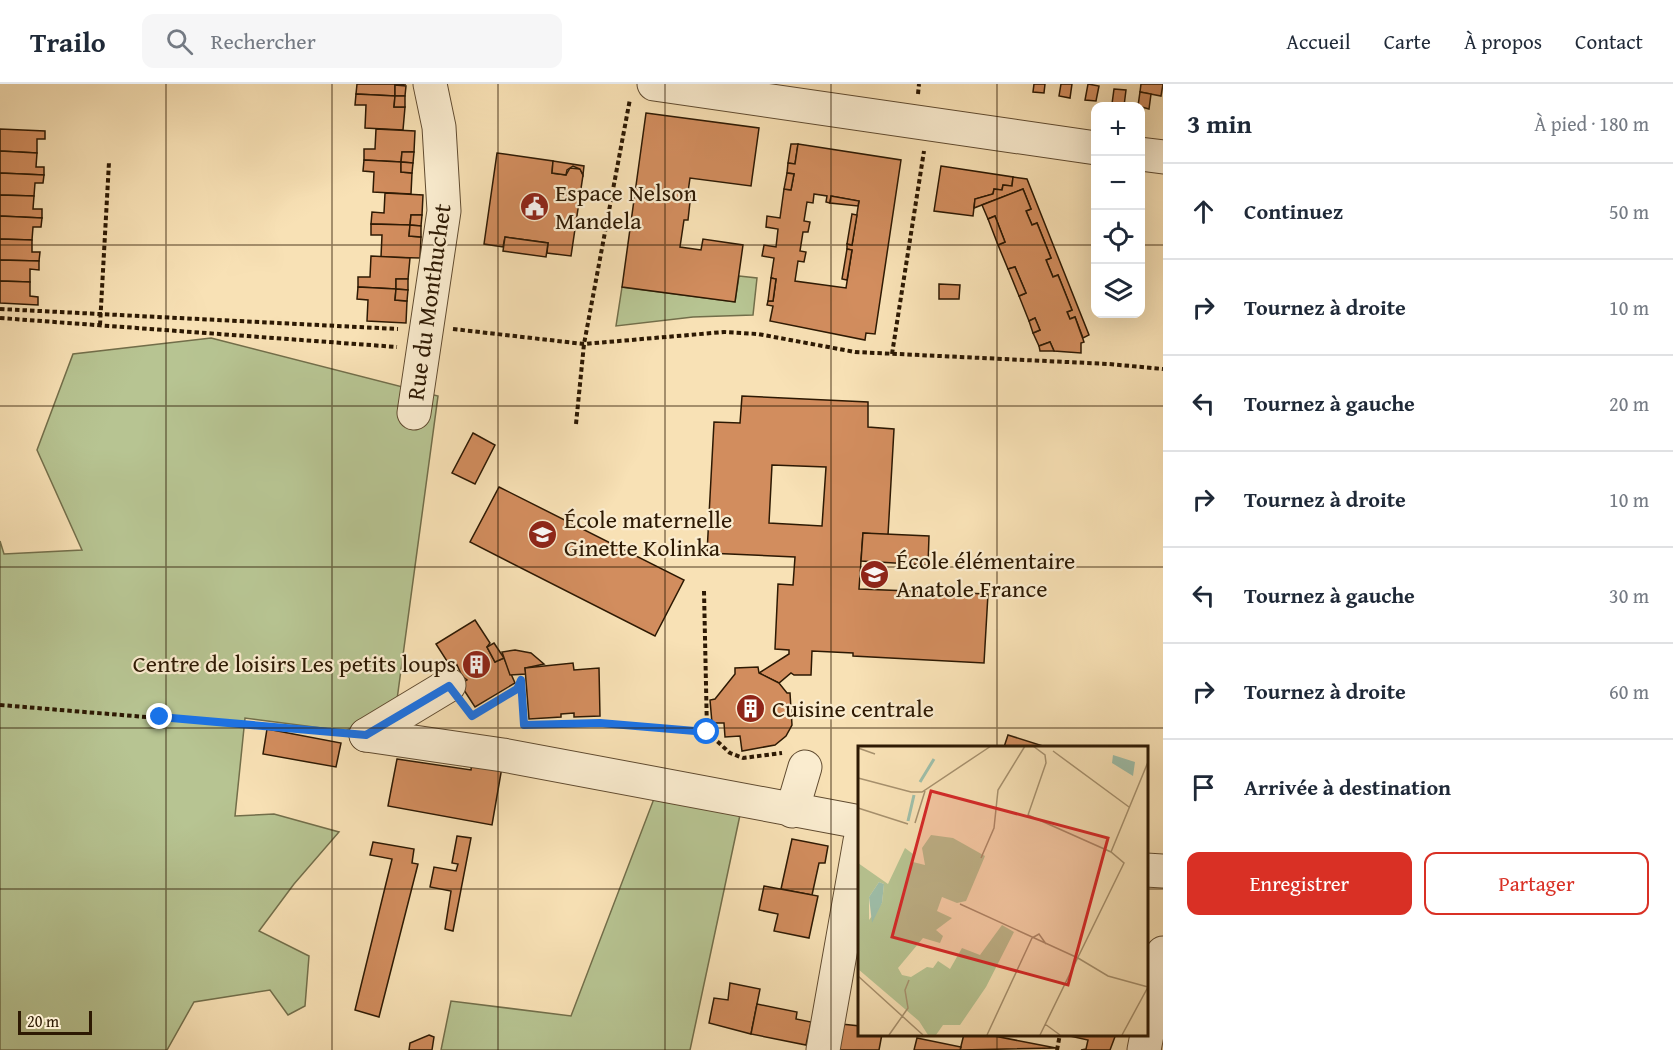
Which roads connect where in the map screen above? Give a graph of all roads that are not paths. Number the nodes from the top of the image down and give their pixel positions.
1 (430, 84) edge
2 (643, 90) edge
3 (1091, 147) edge
4 (1145, 155) edge
5 (1163, 158) edge
6 (414, 413) dead end
7 (449, 686) road end
8 (804, 770) road end
9 (792, 811) junction
10 (858, 822) edge
11 (858, 852) edge
12 (1148, 870) edge
13 (1163, 872) edge
14 (1163, 953) edge
15 (1148, 1030) edge
16 (1147, 1035) edge
17 (823, 1050) edge
18 (1144, 1050) edge

1 - 6 street, Rue du Monthuchet
2 - 3 street
4 - 5 street
7 - 9 street
8 - 9 street
9 - 10 street
11 - 17 street
12 - 13 street
14 - 15 street
16 - 18 street

